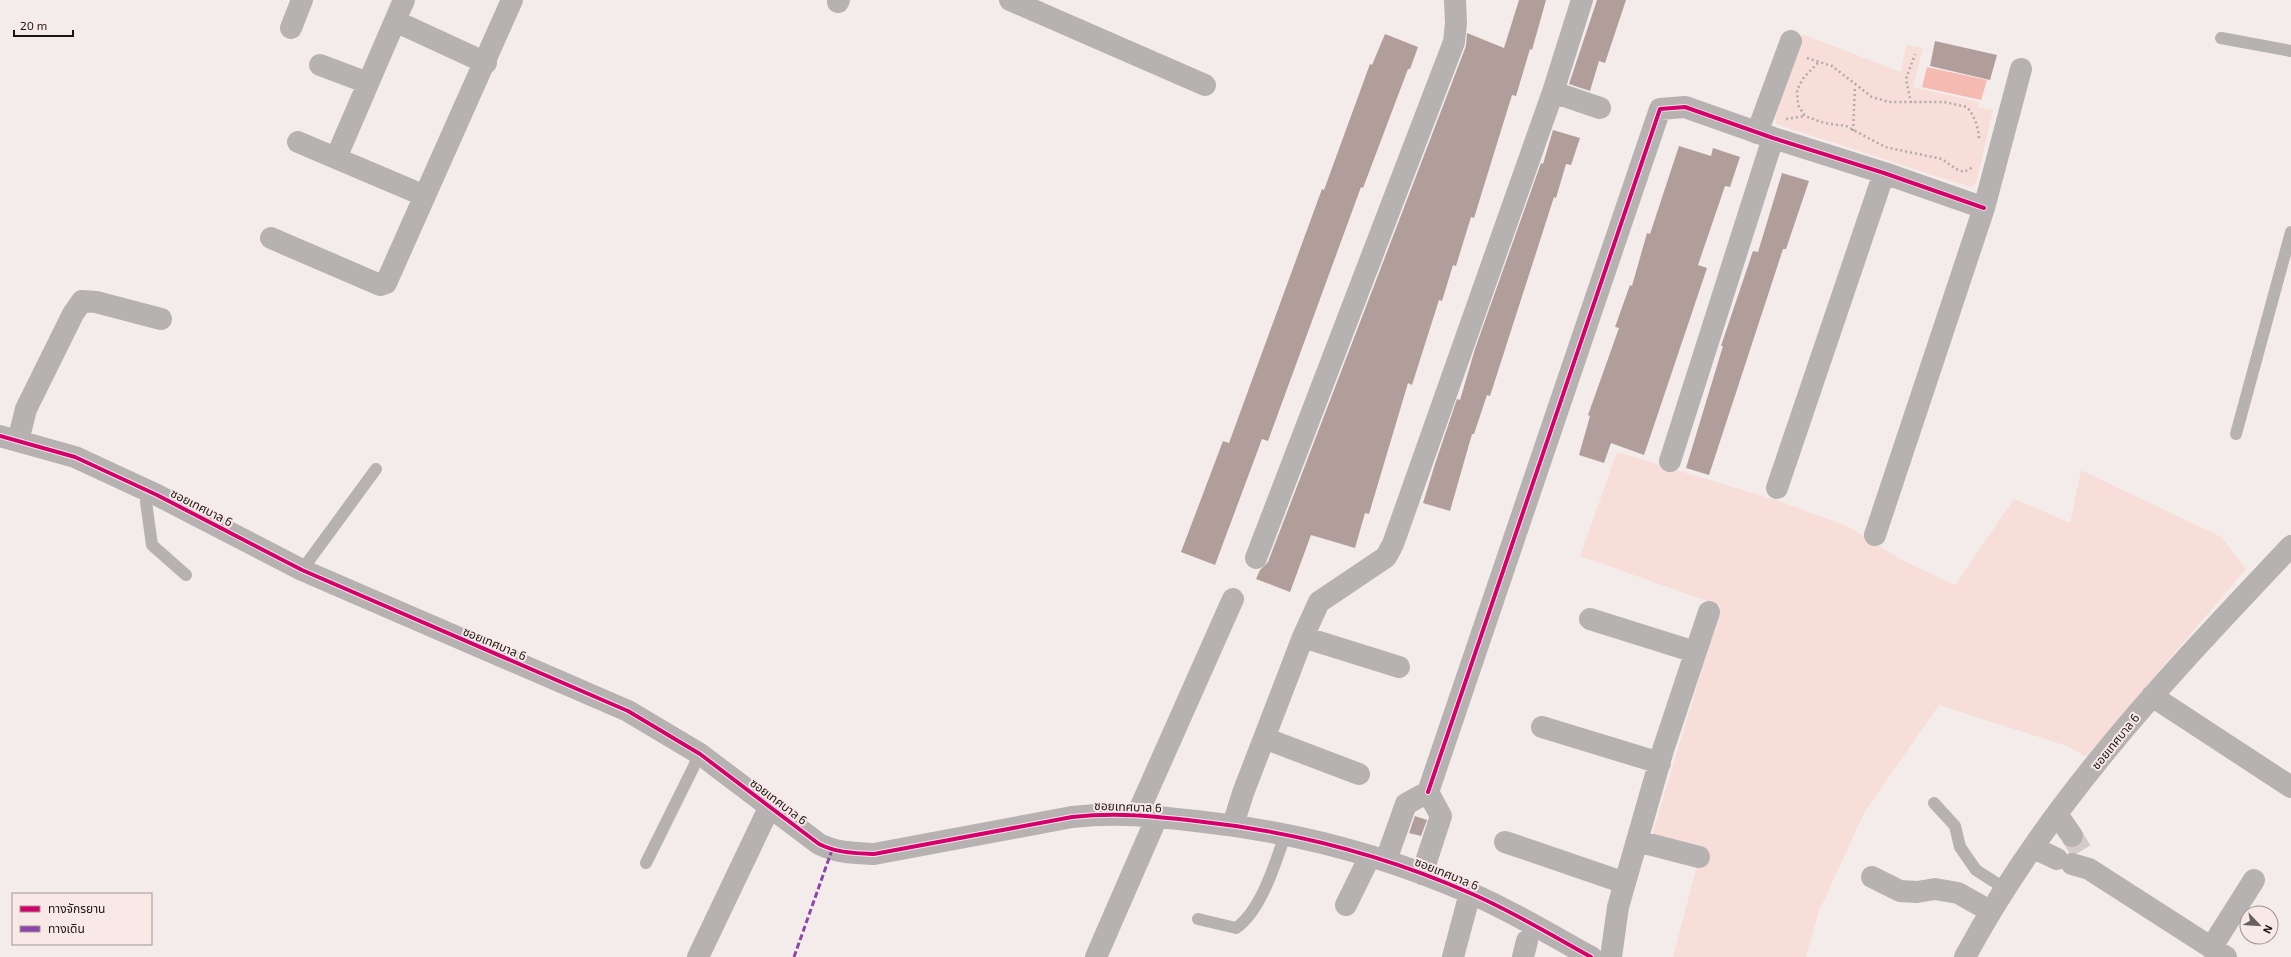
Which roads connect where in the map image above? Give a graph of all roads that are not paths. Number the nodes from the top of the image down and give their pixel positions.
1 (302, 0) edge
2 (404, 0) edge
3 (512, 0) edge
4 (1010, 0) edge
5 (1455, 0) edge
6 (1582, 0) edge
7 (395, 21) junction
8 (291, 28) dead end
9 (2221, 38) dead end
10 (1789, 45) road end
11 (2291, 51) edge
12 (486, 63) junction
13 (320, 65) dead end
14 (2021, 69) dead end
15 (368, 83) junction
16 (1204, 85) dead end
17 (1553, 92) junction
18 (1600, 108) dead end
19 (1766, 136) junction
20 (298, 142) dead end
21 (336, 158) junction
22 (1884, 173) junction
23 (425, 196) junction
24 (1984, 208) junction
25 (2291, 232) edge
26 (271, 238) dead end
27 (161, 319) dead end
28 (2236, 434) dead end
29 (9, 438) edge
30 (1670, 461) dead end
31 (376, 469) dead end
32 (1777, 488) dead end
33 (150, 491) junction
34 (1875, 535) dead end
35 (2291, 546) edge
36 (1256, 558) dead end
37 (302, 570) junction
38 (186, 575) dead end
39 (1233, 599) dead end
40 (1709, 612) dead end
41 (1590, 619) dead end
42 (1303, 637) junction
43 (1695, 652) junction
44 (1399, 667) dead end
45 (2152, 696) junction
46 (1542, 727) dead end
47 (1264, 738) junction
48 (700, 754) junction
49 (1660, 763) junction
50 (1359, 774) dead end
51 (2291, 787) edge
52 (1428, 792) junction
53 (1934, 804) dead end
54 (770, 806) junction
55 (2057, 814) junction
56 (1147, 816) junction
57 (1233, 825) junction
58 (1285, 835) junction
59 (1637, 841) junction
60 (1505, 842) dead end
61 (2034, 848) junction
62 (2074, 856) junction
63 (1699, 857) dead end
64 (1378, 858) junction
65 (646, 863) dead end
66 (1422, 874) junction
67 (1872, 877) dead end
68 (2254, 880) dead end
69 (1625, 884) junction
70 (2004, 888) junction
71 (1470, 893) junction
72 (1346, 905) dead end
73 (1990, 911) junction
74 (1198, 919) dead end
75 (2218, 952) edge
76 (698, 957) edge
77 (1096, 957) edge
78 (1453, 957) edge
79 (1591, 957) edge
80 (1611, 957) edge
81 (1966, 957) edge

1 - 8 street
2 - 7 street
3 - 12 street
4 - 16 street
5 - 36 street
6 - 17 street
7 - 12 street
7 - 15 street
9 - 11 lane
10 - 19 street
12 - 23 street
13 - 15 street
14 - 24 street
15 - 21 street
17 - 18 street
17 - 42 street
19 - 22 street
19 - 30 street
19 - 52 street
20 - 21 street
21 - 23 street
22 - 24 street
22 - 32 street
23 - 26 street
24 - 34 street
25 - 28 lane
27 - 29 street
29 - 33 street, ซอยเทศบาล 6
31 - 37 lane
33 - 37 street, ซอยเทศบาล 6
33 - 38 lane
35 - 45 street, ซอยเทศบาล 6
37 - 48 street, ซอยเทศบาล 6
39 - 56 street
40 - 43 street
41 - 43 street
42 - 44 street
42 - 47 street
43 - 49 street
45 - 51 street
45 - 55 street, ซอยเทศบาล 6
46 - 49 street
47 - 50 street
47 - 57 street
48 - 54 street, ซอยเทศบาล 6
48 - 65 lane
49 - 59 street
52 - 64 street
52 - 66 street
53 - 70 lane
54 - 56 street, ซอยเทศบาล 6
54 - 76 street
55 - 61 street, ซอยเทศบาล 6
55 - 62 street
56 - 57 street, ซอยเทศบาล 6
56 - 77 street
57 - 58 street, ซอยเทศบาล 6
58 - 64 street, ซอยเทศบาล 6
58 - 74 lane
59 - 63 street
59 - 69 street
60 - 69 street
61 - 62 street
61 - 70 street, ซอยเทศบาล 6
62 - 75 street
64 - 66 street, ซอยเทศบาล 6
64 - 72 street
66 - 71 street, ซอยเทศบาล 6
67 - 73 street
68 - 75 street
69 - 80 street
70 - 73 street, ซอยเทศบาล 6
71 - 78 street
71 - 79 street, ซอยเทศบาล 6
73 - 81 street, ซอยเทศบาล 6

